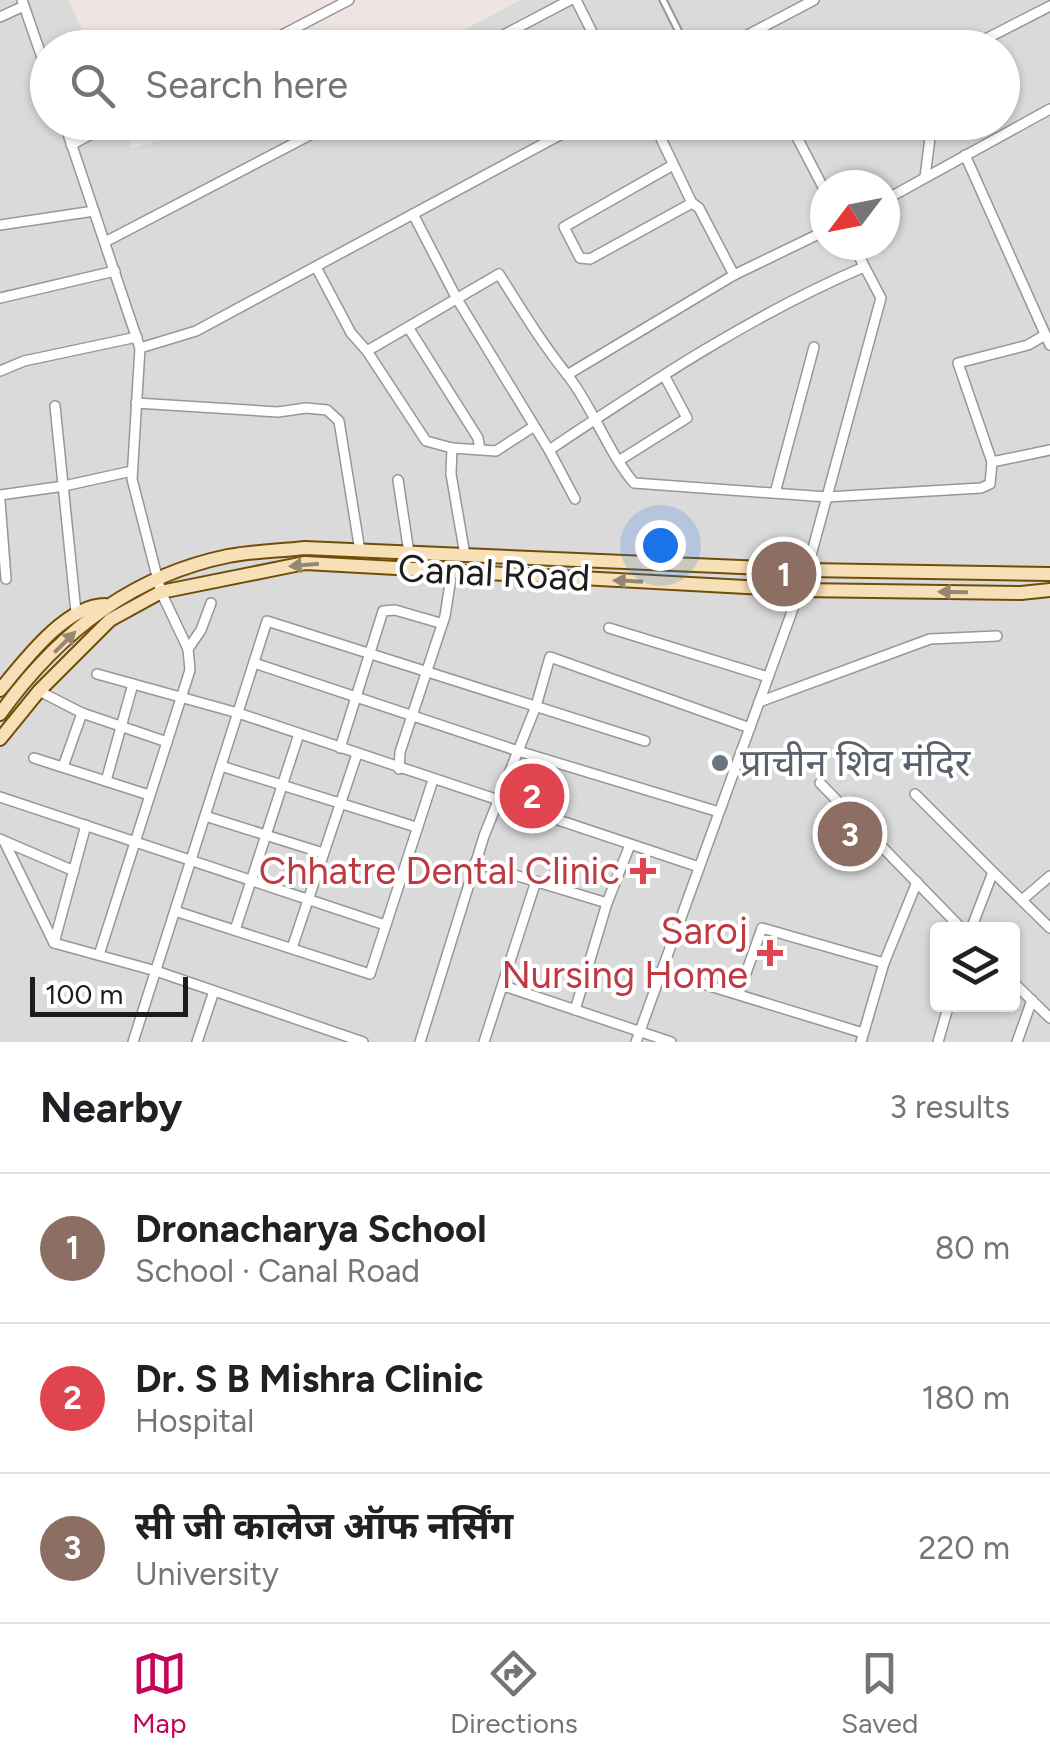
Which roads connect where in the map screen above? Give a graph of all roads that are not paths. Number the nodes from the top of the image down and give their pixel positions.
1 (348, 0) edge
2 (573, 0) edge
3 (663, 0) edge
4 (814, 0) edge
5 (23, 3) edge
6 (1050, 6) edge
7 (0, 17) edge
8 (32, 30) edge
9 (292, 30) edge
10 (514, 30) edge
11 (590, 30) edge
12 (679, 30) edge
13 (756, 30) edge
14 (1003, 30) edge
15 (1050, 109) edge
16 (1020, 126) edge
17 (70, 140) edge
18 (79, 140) edge
19 (300, 140) edge
20 (551, 140) edge
21 (661, 140) edge
22 (798, 140) edge
23 (930, 140) edge
24 (994, 140) edge
25 (71, 144) junction
26 (965, 156) junction
27 (674, 165) junction
28 (814, 170) edge
29 (925, 177) junction
30 (900, 191) edge
31 (692, 203) junction
32 (94, 211) junction
33 (413, 214) junction
34 (0, 224) edge
35 (810, 239) edge
36 (105, 242) junction
37 (861, 260) edge
38 (864, 266) junction
39 (316, 267) junction
40 (115, 271) junction
41 (734, 275) junction
42 (0, 298) edge
43 (457, 299) junction
44 (408, 327) junction
45 (1044, 335) junction
46 (139, 343) junction
47 (1050, 346) edge
48 (814, 347) dead end
49 (367, 351) junction
50 (0, 370) edge
51 (568, 376) junction
52 (665, 377) junction
53 (136, 403) junction
54 (55, 406) dead end
55 (593, 421) junction
56 (533, 427) junction
57 (452, 448) junction
58 (480, 449) junction
59 (549, 450) junction
60 (1050, 450) edge
61 (620, 460) junction
62 (992, 462) junction
63 (132, 471) junction
64 (398, 480) dead end
65 (64, 486) junction
66 (775, 493) junction
67 (827, 497) junction
68 (0, 498) edge
69 (575, 499) dead end
70 (1, 527) edge
71 (360, 551) junction
72 (409, 553) junction
73 (465, 555) junction
74 (807, 570) junction
75 (452, 571) junction
76 (1050, 574) edge
77 (157, 576) junction
78 (6, 579) dead end
79 (800, 590) junction
80 (1050, 590) edge
81 (161, 592) junction
82 (211, 603) dead end
83 (105, 605) junction
84 (76, 612) junction
85 (440, 622) junction
86 (609, 628) dead end
87 (997, 636) dead end
88 (188, 649) junction
89 (370, 654) junction
90 (254, 662) junction
91 (426, 671) junction
92 (96, 674) dead end
93 (768, 677) junction
94 (133, 684) junction
95 (0, 690) edge
96 (40, 692) junction
97 (355, 696) junction
98 (180, 698) junction
99 (759, 702) junction
100 (536, 706) junction
101 (82, 713) junction
102 (0, 714) edge
103 (238, 714) junction
104 (412, 714) junction
105 (118, 727) junction
106 (750, 728) junction
107 (299, 734) junction
108 (0, 739) edge
109 (645, 741) dead end
110 (168, 742) junction
111 (340, 748) junction
112 (518, 752) junction
113 (357, 754) junction
114 (34, 758) dead end
115 (221, 766) junction
116 (63, 767) junction
117 (399, 768) junction
118 (433, 780) junction
119 (106, 781) junction
120 (820, 783) dead end
121 (282, 784) junction
122 (915, 794) dead end
123 (149, 795) junction
124 (0, 798) edge
125 (498, 802) junction
126 (340, 803) junction
127 (719, 812) junction
128 (205, 816) junction
129 (86, 825) junction
130 (416, 828) junction
131 (266, 836) junction
132 (2, 840) edge
133 (133, 841) junction
134 (630, 844) junction
135 (323, 854) junction
136 (190, 862) junction
137 (475, 862) junction
138 (699, 866) junction
139 (74, 872) junction
140 (992, 872) junction
141 (1050, 876) edge
142 (536, 881) junction
143 (252, 882) junction
144 (916, 882) junction
145 (308, 900) junction
146 (1022, 900) junction
147 (607, 903) junction
148 (175, 911) junction
149 (954, 922) edge
150 (974, 922) edge
151 (386, 925) junction
152 (1050, 928) edge
153 (235, 930) junction
154 (54, 943) junction
155 (292, 948) junction
156 (99, 956) junction
157 (884, 964) junction
158 (661, 971) junction
159 (156, 972) junction
160 (504, 986) junction
161 (1020, 988) edge
162 (214, 991) junction
163 (739, 993) junction
164 (1032, 1000) junction
165 (574, 1010) junction
166 (947, 1012) edge
167 (1050, 1018) edge
168 (638, 1037) edge
169 (862, 1038) edge
170 (133, 1042) edge
171 (197, 1042) edge
172 (363, 1042) edge
173 (420, 1042) edge
174 (484, 1042) edge
175 (671, 1042) edge
176 (938, 1042) edge
177 (1018, 1042) edge

1 - 9 street
2 - 10 street
2 - 11 street
3 - 12 lane
4 - 13 street
5 - 7 street
5 - 8 street
6 - 14 street
15 - 16 street
17 - 25 street
18 - 25 street
19 - 36 street
20 - 33 street
21 - 27 street
22 - 28 street
23 - 29 street
24 - 26 street
25 - 32 street
26 - 29 street
26 - 45 street
27 - 31 street
27 - 31 street
29 - 30 street
31 - 41 street
32 - 34 street
32 - 36 street
33 - 39 street
33 - 43 street
35 - 41 street
36 - 40 street
37 - 38 street
38 - 52 street
38 - 67 street
39 - 46 street
39 - 49 street
40 - 42 street
40 - 46 street
41 - 51 street
43 - 44 street
43 - 51 street
43 - 56 street
44 - 49 street
44 - 58 street
45 - 47 street
45 - 62 street
46 - 50 street
46 - 53 street
48 - 66 street
49 - 57 street
51 - 55 street
52 - 55 street
52 - 61 street
53 - 63 street
53 - 71 street
54 - 65 street
55 - 59 street
55 - 61 street
56 - 58 street
56 - 59 street
57 - 58 street
57 - 73 street
59 - 69 street
60 - 62 street
61 - 66 street
62 - 67 street
63 - 65 street
63 - 77 street
64 - 72 street
65 - 68 street
65 - 84 street
66 - 67 street
67 - 74 street
68 - 70 street
70 - 78 street
71 - 72 main road, Canal Road
71 - 77 main road, Canal Road
72 - 73 main road, Canal Road
73 - 74 main road, Canal Road
74 - 76 main road, Canal Road
74 - 79 street
79 -> 75 main road, Canal Road
75 -> 81 main road, Canal Road
75 - 85 street
77 - 81 street
77 - 83 main road, Canal Road
80 -> 79 main road, Canal Road
79 - 93 street
81 - 88 street
81 - 96 main road, Canal Road
82 - 88 street
83 - 84 main road
102 -> 83 main road, Canal Road
84 - 95 main road
85 - 89 street
85 - 91 street
86 - 93 street
87 - 99 street
88 - 98 street
89 - 90 street
89 - 91 street
89 - 97 street
90 - 97 street
90 - 103 street
91 - 100 street
91 - 104 street
92 - 94 street
93 - 99 street
94 - 98 street
94 - 105 street
96 - 101 street
96 - 108 main road, Canal Road
97 - 104 street
97 - 111 street
98 - 103 street
98 - 110 street
99 - 106 street
100 - 106 street
100 - 109 street
100 - 112 street
101 - 105 street
101 - 116 street
103 - 107 street
103 - 115 street
104 - 112 street
104 - 117 street
105 - 110 street
105 - 119 street
106 - 127 street
107 - 111 street
107 - 121 street
110 - 123 street
111 - 113 street
112 - 125 street
112 - 127 street
113 - 117 street
113 - 126 street
114 - 116 street
115 - 121 street
115 - 128 street
116 - 119 street
117 - 118 street
118 - 125 street
118 - 130 street
119 - 123 street
120 - 144 street
121 - 126 street
121 - 131 street
122 - 140 street
123 - 133 street
124 - 129 street
125 - 134 street
125 - 137 street
126 - 130 street
126 - 135 street
127 - 138 street
128 - 131 street
128 - 136 street
129 - 133 street
129 - 139 street
130 - 151 street
131 - 135 street
131 - 143 street
132 - 139 street
132 - 154 street
133 - 136 street
133 - 156 street
134 - 138 street
134 - 147 street
135 - 145 street
136 - 143 street
136 - 148 street
137 - 142 street
137 - 173 street
138 - 158 street
139 - 154 street
140 - 146 street
140 - 150 street
141 - 146 street
142 - 147 street
142 - 160 street
143 - 145 street
143 - 153 street
144 - 149 street
144 - 157 street
145 - 151 street
145 - 155 street
146 - 152 street
147 - 165 street
148 - 153 street
148 - 159 street
151 - 155 street
153 - 155 street
154 - 156 street
156 - 159 street
157 - 163 street
157 - 169 street
158 - 163 street
158 - 168 street
159 - 162 street
159 - 170 street
160 - 165 street
160 - 174 street
161 - 164 street
162 - 171 street
162 - 172 street
163 - 169 street
164 - 167 street
164 - 177 street
165 - 168 street
166 - 176 street
168 - 175 street

